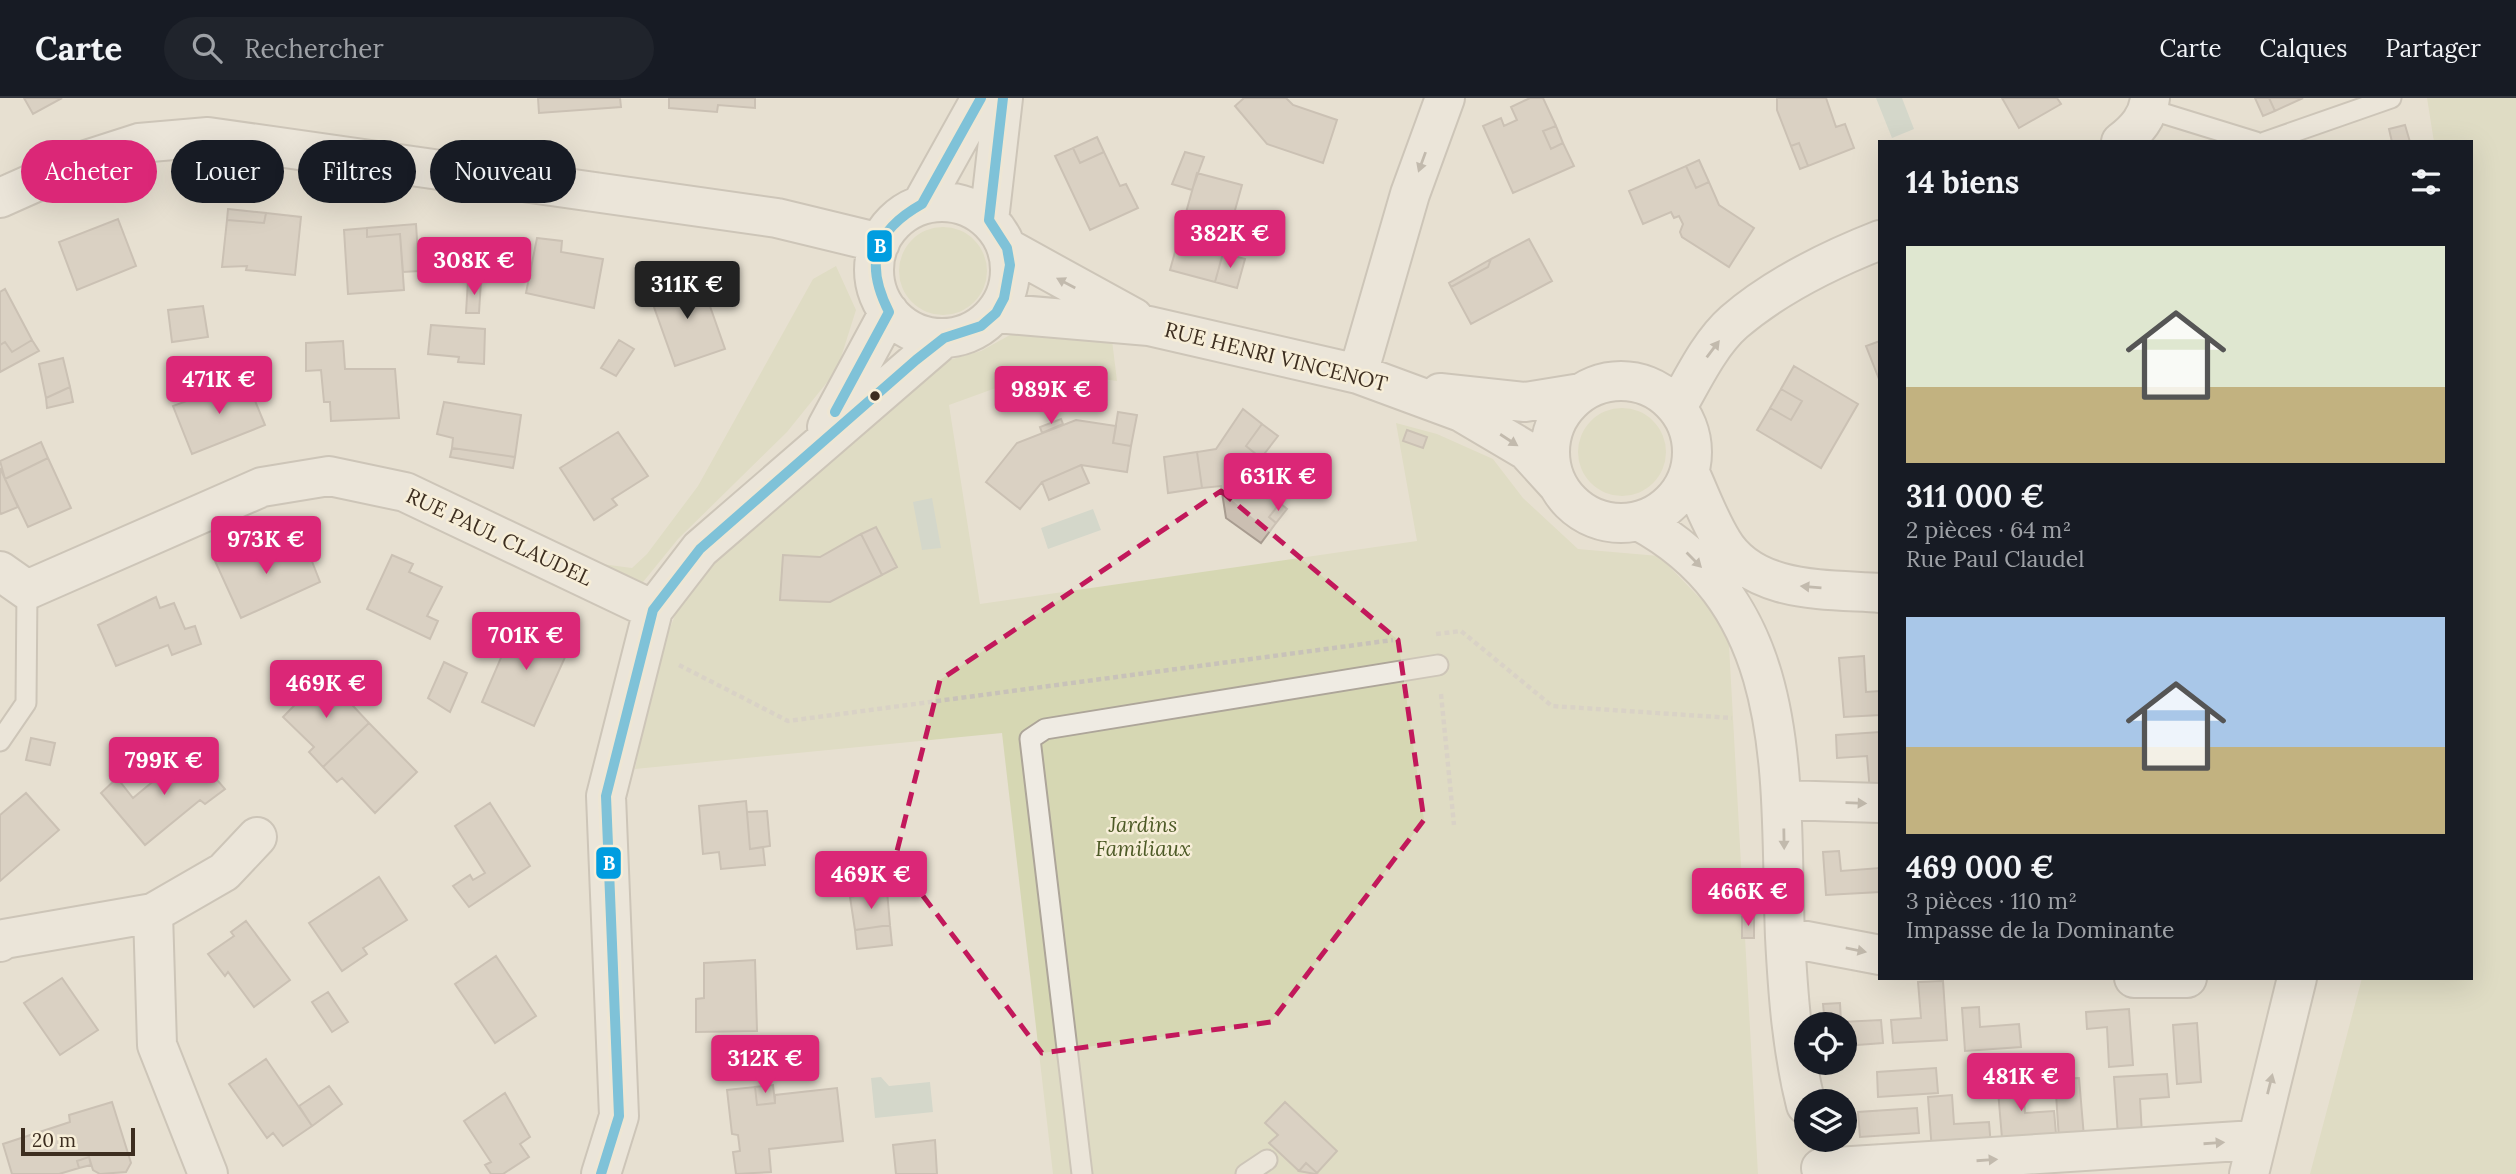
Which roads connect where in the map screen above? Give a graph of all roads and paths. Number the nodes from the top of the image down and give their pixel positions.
1 (981, 98) edge
2 (1003, 98) edge
3 (1445, 98) edge
4 (2391, 98) edge
5 (2150, 104) edge
6 (2123, 140) edge
7 (2250, 140) edge
8 (2271, 140) edge
9 (0, 198) edge
10 (922, 204) junction
11 (998, 234) junction
12 (1878, 241) edge
13 (880, 243) junction
14 (889, 312) junction
15 (996, 313) junction
16 (1149, 326) junction
17 (944, 338) junction
18 (1358, 374) junction
19 (1404, 389) junction
20 (1580, 393) junction
21 (1676, 407) junction
22 (815, 450) junction
23 (1690, 473) junction
24 (1557, 484) junction
25 (1639, 521) junction
26 (14, 580) edge
27 (1878, 593) edge
28 (653, 610) junction
29 (1435, 634) dead end
30 (1438, 665) junction
31 (0, 741) edge
32 (1783, 800) junction
33 (1878, 803) edge
34 (1454, 825) dead end
35 (257, 837) dead end
36 (153, 913) junction
37 (1785, 936) junction
38 (0, 943) edge
39 (1878, 954) edge
40 (2296, 980) edge
41 (1802, 1089) edge
42 (2252, 1157) edge
43 (1267, 1160) dead end
44 (1819, 1161) edge
45 (208, 1174) edge
46 (601, 1174) edge
47 (1082, 1174) edge
48 (1247, 1174) edge

1 - 10 street
2 - 11 street
3 -> 18 street
4 - 8 lane
5 - 6 street
5 - 7 lane
9 - 13 street
10 - 11 street
10 - 13 street
11 - 15 street
16 -> 11 street, RUE HENRI VINCENOT
21 -> 12 street
13 - 14 street
14 - 17 street
14 - 22 street
15 - 16 street, RUE HENRI VINCENOT
15 - 17 street
16 - 18 street, RUE HENRI VINCENOT
17 - 22 street
18 - 19 street, RUE HENRI VINCENOT
19 - 20 street, RUE HENRI VINCENOT
19 -> 24 street, RUE HENRI VINCENOT
20 - 21 street, RUE HENRI VINCENOT
20 - 24 street
21 - 23 street, RUE HENRI VINCENOT
22 - 28 street
23 - 25 street
27 -> 23 street
24 - 25 street, RUE HENRI VINCENOT
25 -> 32 street
26 - 28 street, RUE PAUL CLAUDEL
26 - 31 lane, RUE PAUL CLAUDEL
28 - 46 street
29 - 30 path
30 - 34 path
30 - 47 lane
32 -> 33 street
32 -> 37 street
35 - 36 street
36 - 38 street
36 - 45 street
37 -> 39 street
37 - 41 street
42 -> 40 street
44 -> 42 street
43 - 48 lane

